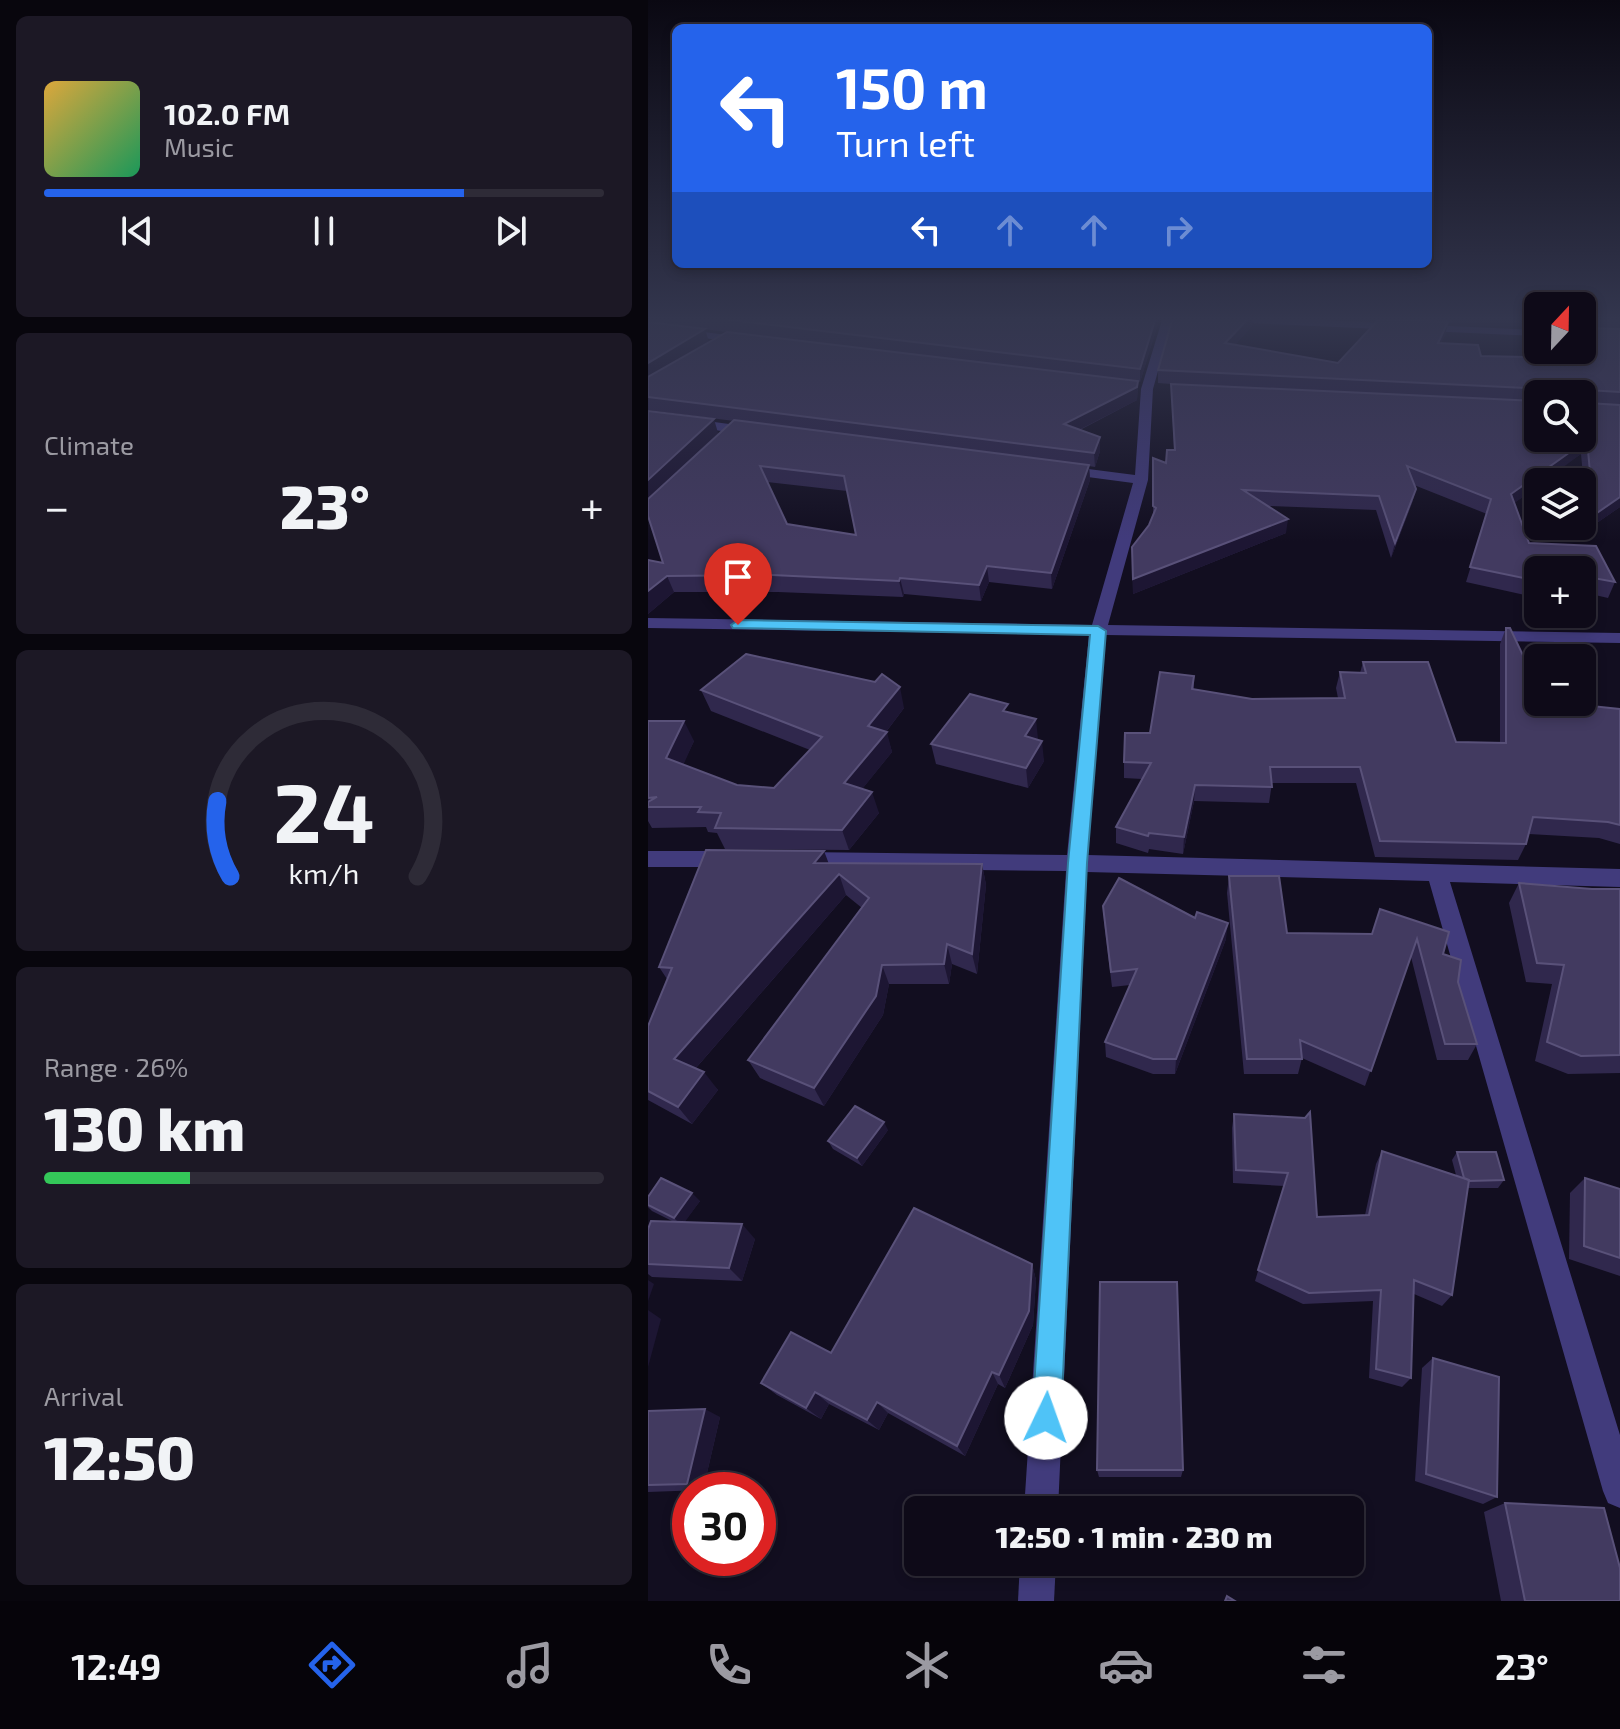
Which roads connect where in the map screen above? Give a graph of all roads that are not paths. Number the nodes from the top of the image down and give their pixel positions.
1 (1147, 392) edge
2 (648, 417) edge
3 (734, 429) junction
4 (766, 433) edge
5 (723, 440) edge
6 (1047, 468) edge
7 (1141, 480) junction
8 (648, 623) edge
9 (1098, 631) junction
10 (1620, 638) edge
11 (648, 859) edge
12 (743, 860) edge
13 (775, 860) edge
14 (1077, 863) junction
15 (1437, 873) junction
16 (1620, 878) edge
17 (1620, 1491) edge
18 (1042, 1496) edge
19 (1037, 1576) edge
20 (1036, 1601) edge

1 - 7 street
2 - 3 street
3 - 4 street
3 - 5 street
6 - 7 street
7 - 9 street
8 - 9 street
9 - 10 street
9 - 14 street
11 - 12 street
13 - 14 street
14 - 15 street
14 - 18 street
15 - 16 street
15 - 17 street
19 - 20 street

